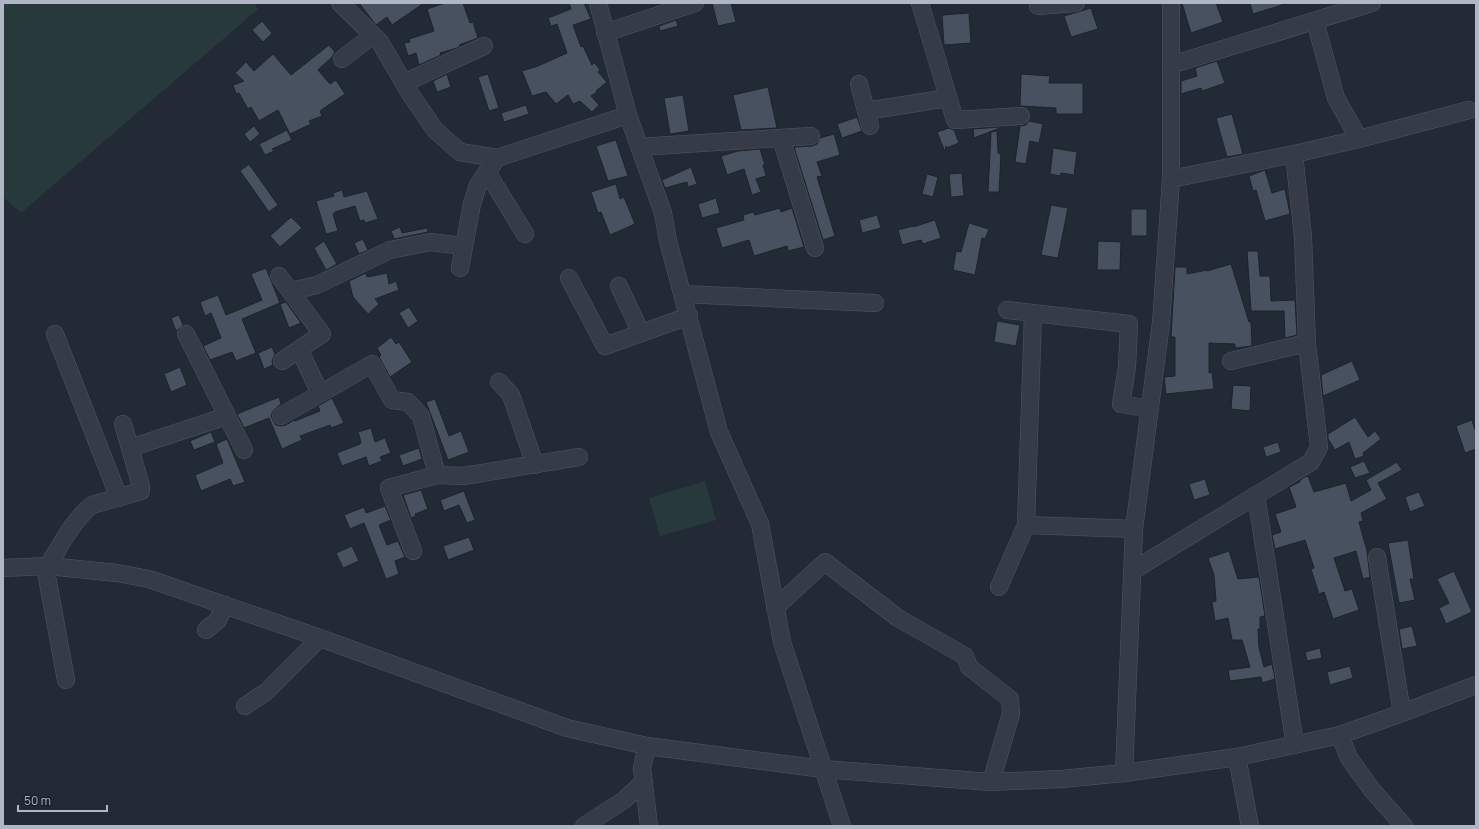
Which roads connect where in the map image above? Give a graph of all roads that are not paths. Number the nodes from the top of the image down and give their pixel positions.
1 (340, 3) edge
2 (598, 3) edge
3 (695, 3) edge
4 (920, 3) edge
5 (1076, 3) edge
6 (1171, 3) edge
7 (1372, 3) edge
8 (1038, 6) dead end
9 (1315, 20) junction
10 (606, 32) junction
11 (373, 35) junction
12 (484, 46) dead end
13 (342, 60) dead end
14 (1171, 65) junction
15 (404, 83) junction
16 (859, 84) dead end
17 (948, 98) junction
18 (1469, 110) dead end
19 (628, 115) junction
20 (1021, 116) dead end
21 (811, 136) dead end
22 (782, 138) junction
23 (1359, 139) junction
24 (640, 147) junction
25 (1294, 154) junction
26 (497, 158) junction
27 (487, 172) junction
28 (1171, 179) junction
29 (526, 234) dead end
30 (464, 246) junction
31 (815, 248) dead end
32 (460, 268) dead end
33 (280, 276) dead end
34 (569, 278) dead end
35 (619, 286) dead end
36 (291, 291) junction
37 (683, 294) junction
38 (875, 303) dead end
39 (1007, 310) dead end
40 (1033, 314) junction
41 (689, 316) junction
42 (641, 333) junction
43 (55, 334) dead end
44 (186, 334) dead end
45 (1307, 343) junction
46 (299, 349) junction
47 (282, 361) dead end
48 (1231, 361) dead end
49 (499, 382) dead end
50 (320, 393) junction
51 (1150, 408) junction
52 (227, 416) junction
53 (281, 416) dead end
54 (123, 424) dead end
55 (130, 448) junction
56 (244, 450) dead end
57 (579, 457) dead end
58 (535, 465) junction
59 (437, 475) junction
60 (1256, 495) junction
61 (119, 498) junction
62 (1026, 525) junction
63 (1134, 529) junction
64 (413, 551) dead end
65 (1377, 557) dead end
66 (47, 566) junction
67 (3, 568) edge
68 (1132, 571) junction
69 (999, 587) dead end
70 (225, 605) junction
71 (775, 608) junction
72 (206, 630) dead end
73 (320, 638) junction
74 (66, 680) dead end
75 (1476, 685) edge
76 (245, 706) dead end
77 (1402, 713) junction
78 (1340, 735) junction
79 (1294, 745) junction
80 (647, 746) junction
81 (1236, 757) junction
82 (823, 769) junction
83 (1124, 773) junction
84 (644, 782) junction
85 (991, 782) junction
86 (584, 826) edge
87 (649, 826) edge
88 (842, 826) edge
89 (1250, 826) edge
90 (1404, 826) edge

1 - 11 street
2 - 10 street
3 - 10 street
4 - 17 street
5 - 8 street
6 - 14 street
7 - 9 street
9 - 14 street
9 - 23 street
10 - 19 street
11 - 13 street
11 - 15 street
12 - 15 street
14 - 28 street
15 - 26 street
16 - 17 street
17 - 20 street
18 - 23 street
19 - 24 street
19 - 26 street
21 - 22 street
22 - 24 street
22 - 31 street
23 - 25 street
24 - 37 street
25 - 28 street
25 - 45 street
26 - 27 street
27 - 29 street
27 - 30 street
28 - 51 street
30 - 32 street
30 - 36 street
33 - 36 street
34 - 42 street
35 - 42 street
36 - 46 street
37 - 38 street
37 - 41 street
39 - 40 street
40 - 51 street
40 - 62 street
41 - 42 street
41 - 71 street
43 - 61 street
44 - 52 street
45 - 48 street
45 - 60 street
46 - 47 street
46 - 50 street
49 - 58 street
50 - 53 street
50 - 59 street
51 - 63 street
52 - 55 street
52 - 56 street
54 - 55 street
55 - 61 street
57 - 58 street
58 - 59 street
59 - 64 street
60 - 68 street
60 - 79 street
61 - 66 street
62 - 63 street
62 - 69 street
63 - 68 street
65 - 77 street
66 - 67 street
66 - 70 street
66 - 74 street
68 - 83 street
70 - 72 street
70 - 73 street
71 - 82 street
71 - 85 street
73 - 76 street
73 - 80 street
75 - 77 street
77 - 78 street
78 - 79 street
78 - 90 street
79 - 81 street
80 - 82 street
80 - 84 street
81 - 83 street
81 - 89 street
82 - 85 street
82 - 88 street
83 - 85 street
84 - 86 street
84 - 87 street

